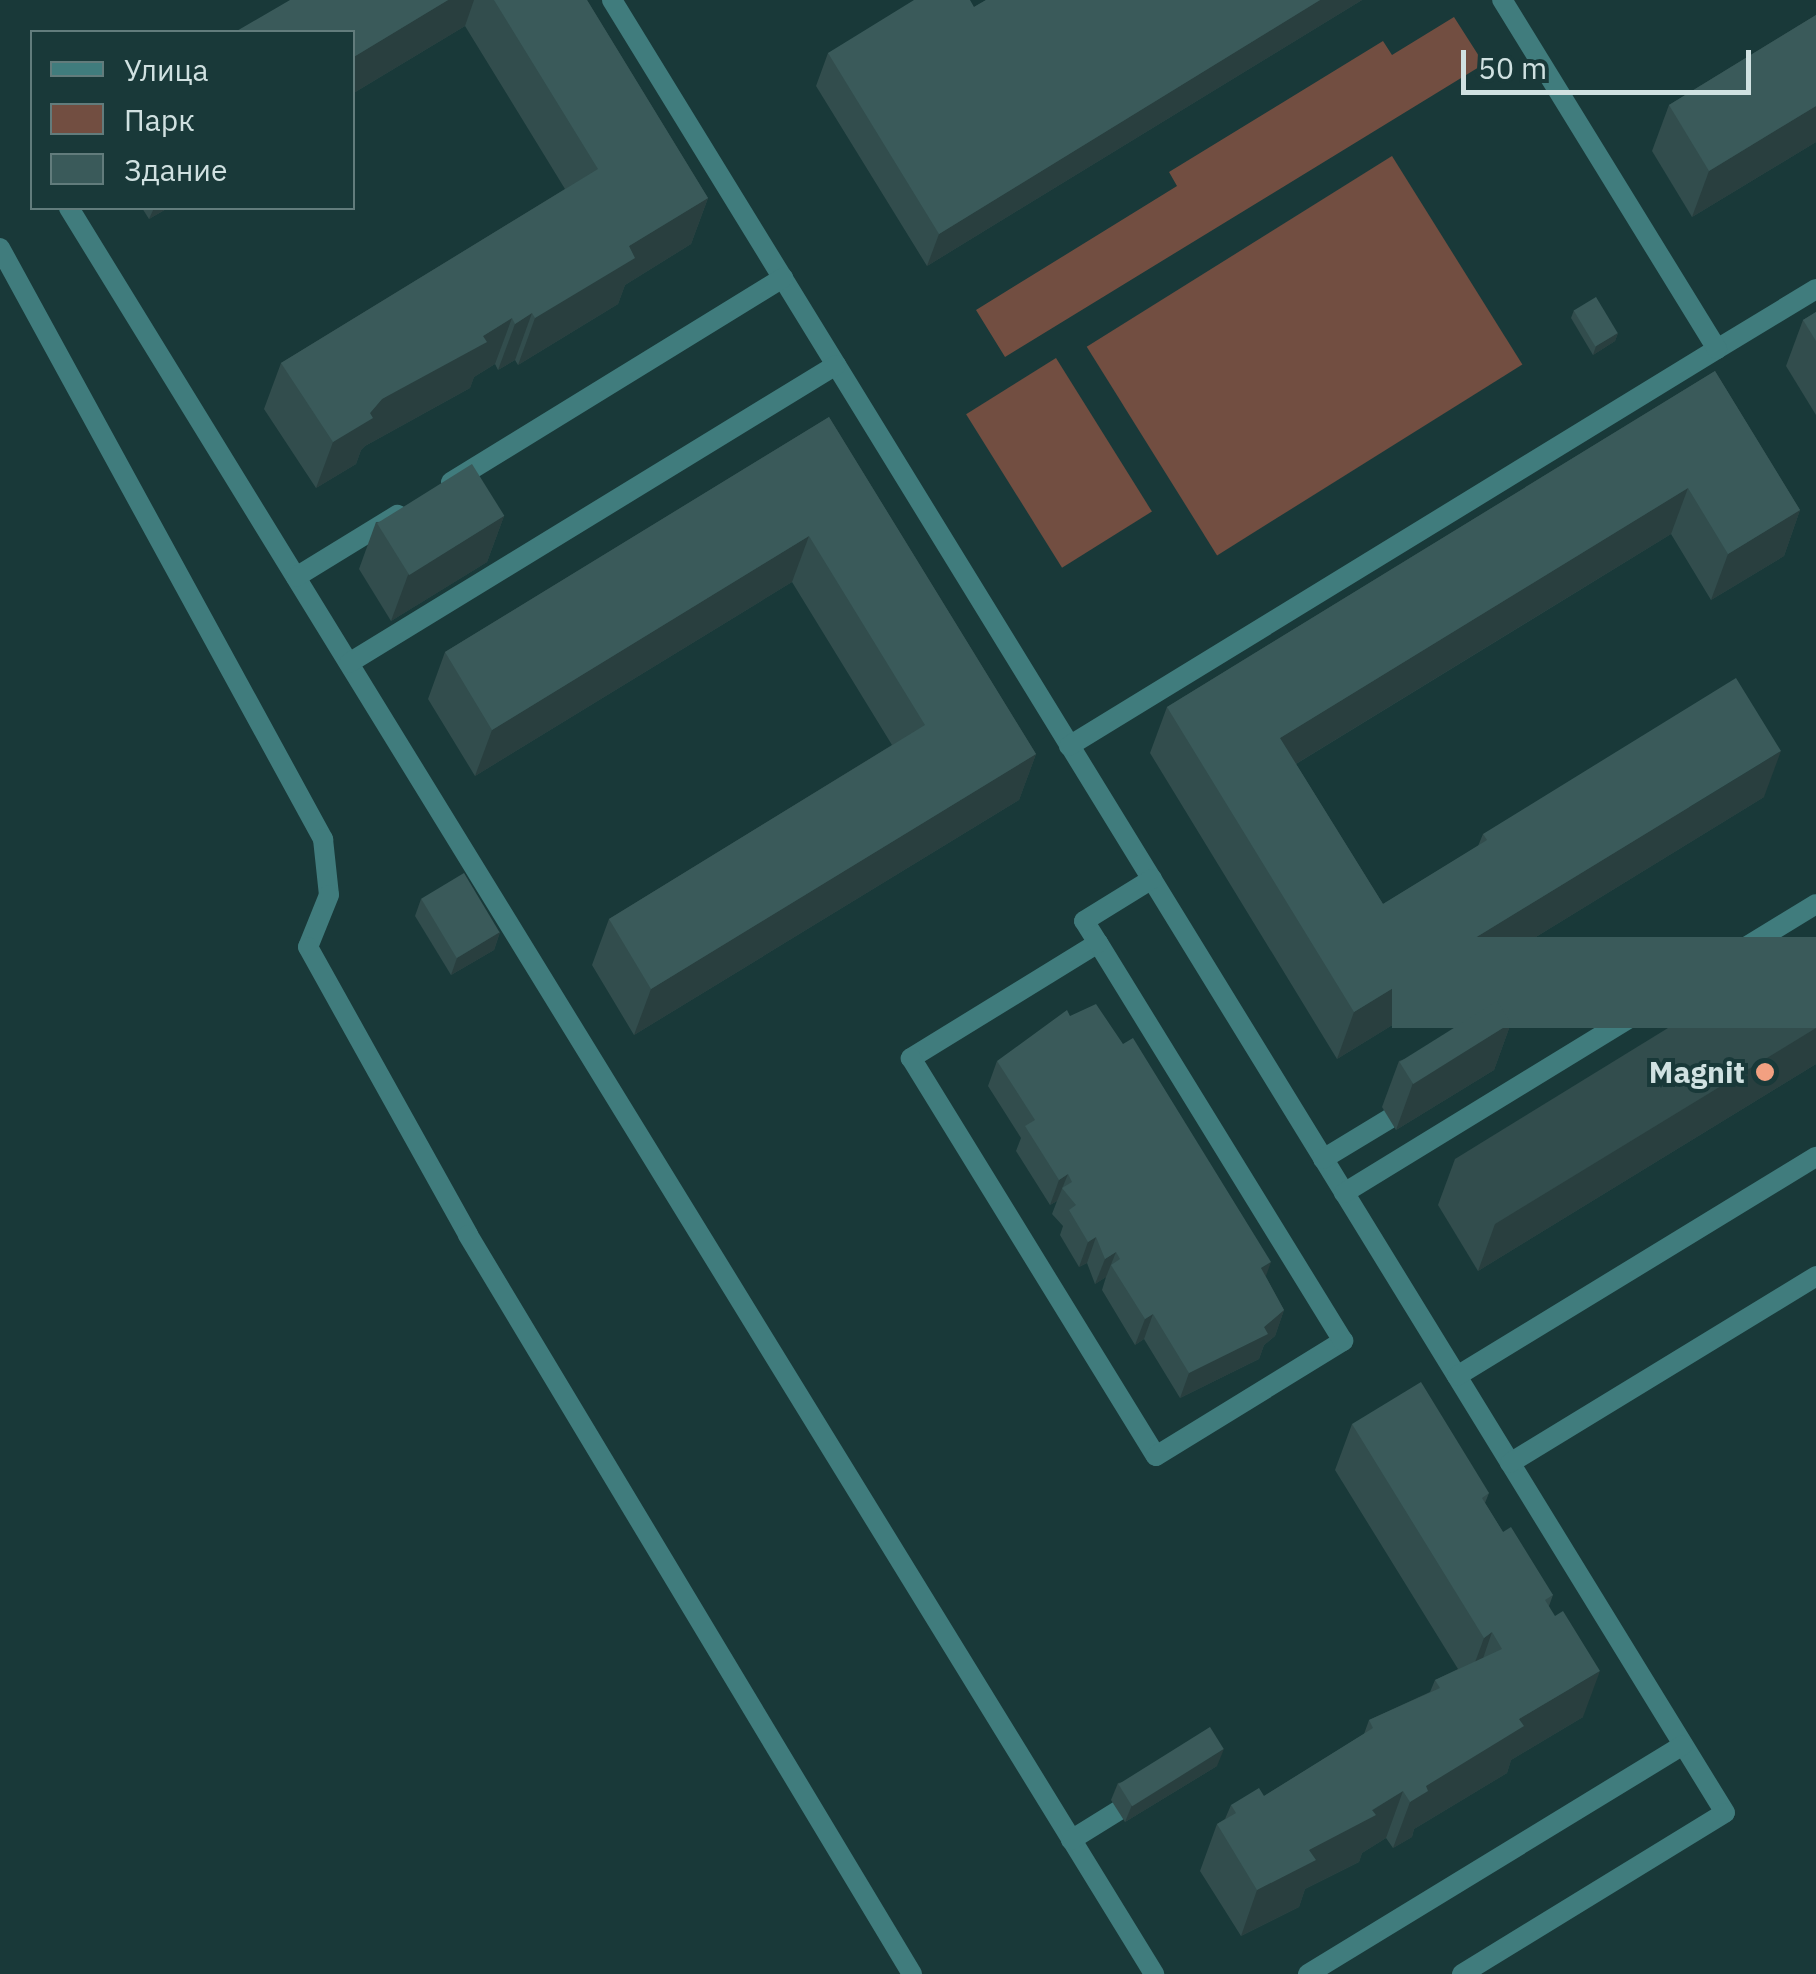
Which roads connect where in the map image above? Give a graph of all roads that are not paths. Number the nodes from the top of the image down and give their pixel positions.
1 (612, 0) edge
2 (1502, 0) edge
3 (70, 210) edge
4 (0, 248) edge
5 (783, 278) junction
6 (1816, 288) edge
7 (1717, 349) junction
8 (836, 365) junction
9 (296, 576) junction
10 (348, 663) junction
11 (1070, 746) junction
12 (1152, 879) junction
13 (1816, 904) edge
14 (1098, 943) junction
15 (1389, 1118) dead end
16 (1816, 1157) edge
17 (1323, 1158) junction
18 (1344, 1193) junction
19 (1816, 1276) edge
20 (1457, 1376) junction
21 (1510, 1463) junction
22 (1683, 1745) junction
23 (1118, 1811) dead end
24 (1071, 1840) junction
25 (912, 1974) edge
26 (1154, 1974) edge
27 (1308, 1974) edge
28 (1462, 1974) edge

1 - 5 street
2 - 7 street
3 - 9 street
4 - 25 street
5 - 8 street
5 - 9 street
6 - 7 street
7 - 11 street
8 - 10 street
8 - 11 street
9 - 10 street
10 - 24 street
11 - 12 street
12 - 14 street
12 - 17 street
13 - 18 street
14 - 14 street
15 - 17 street
16 - 20 street
17 - 18 street
18 - 20 street
19 - 21 street
20 - 21 street
21 - 22 street
22 - 27 street
22 - 28 street
23 - 24 street
24 - 26 street

